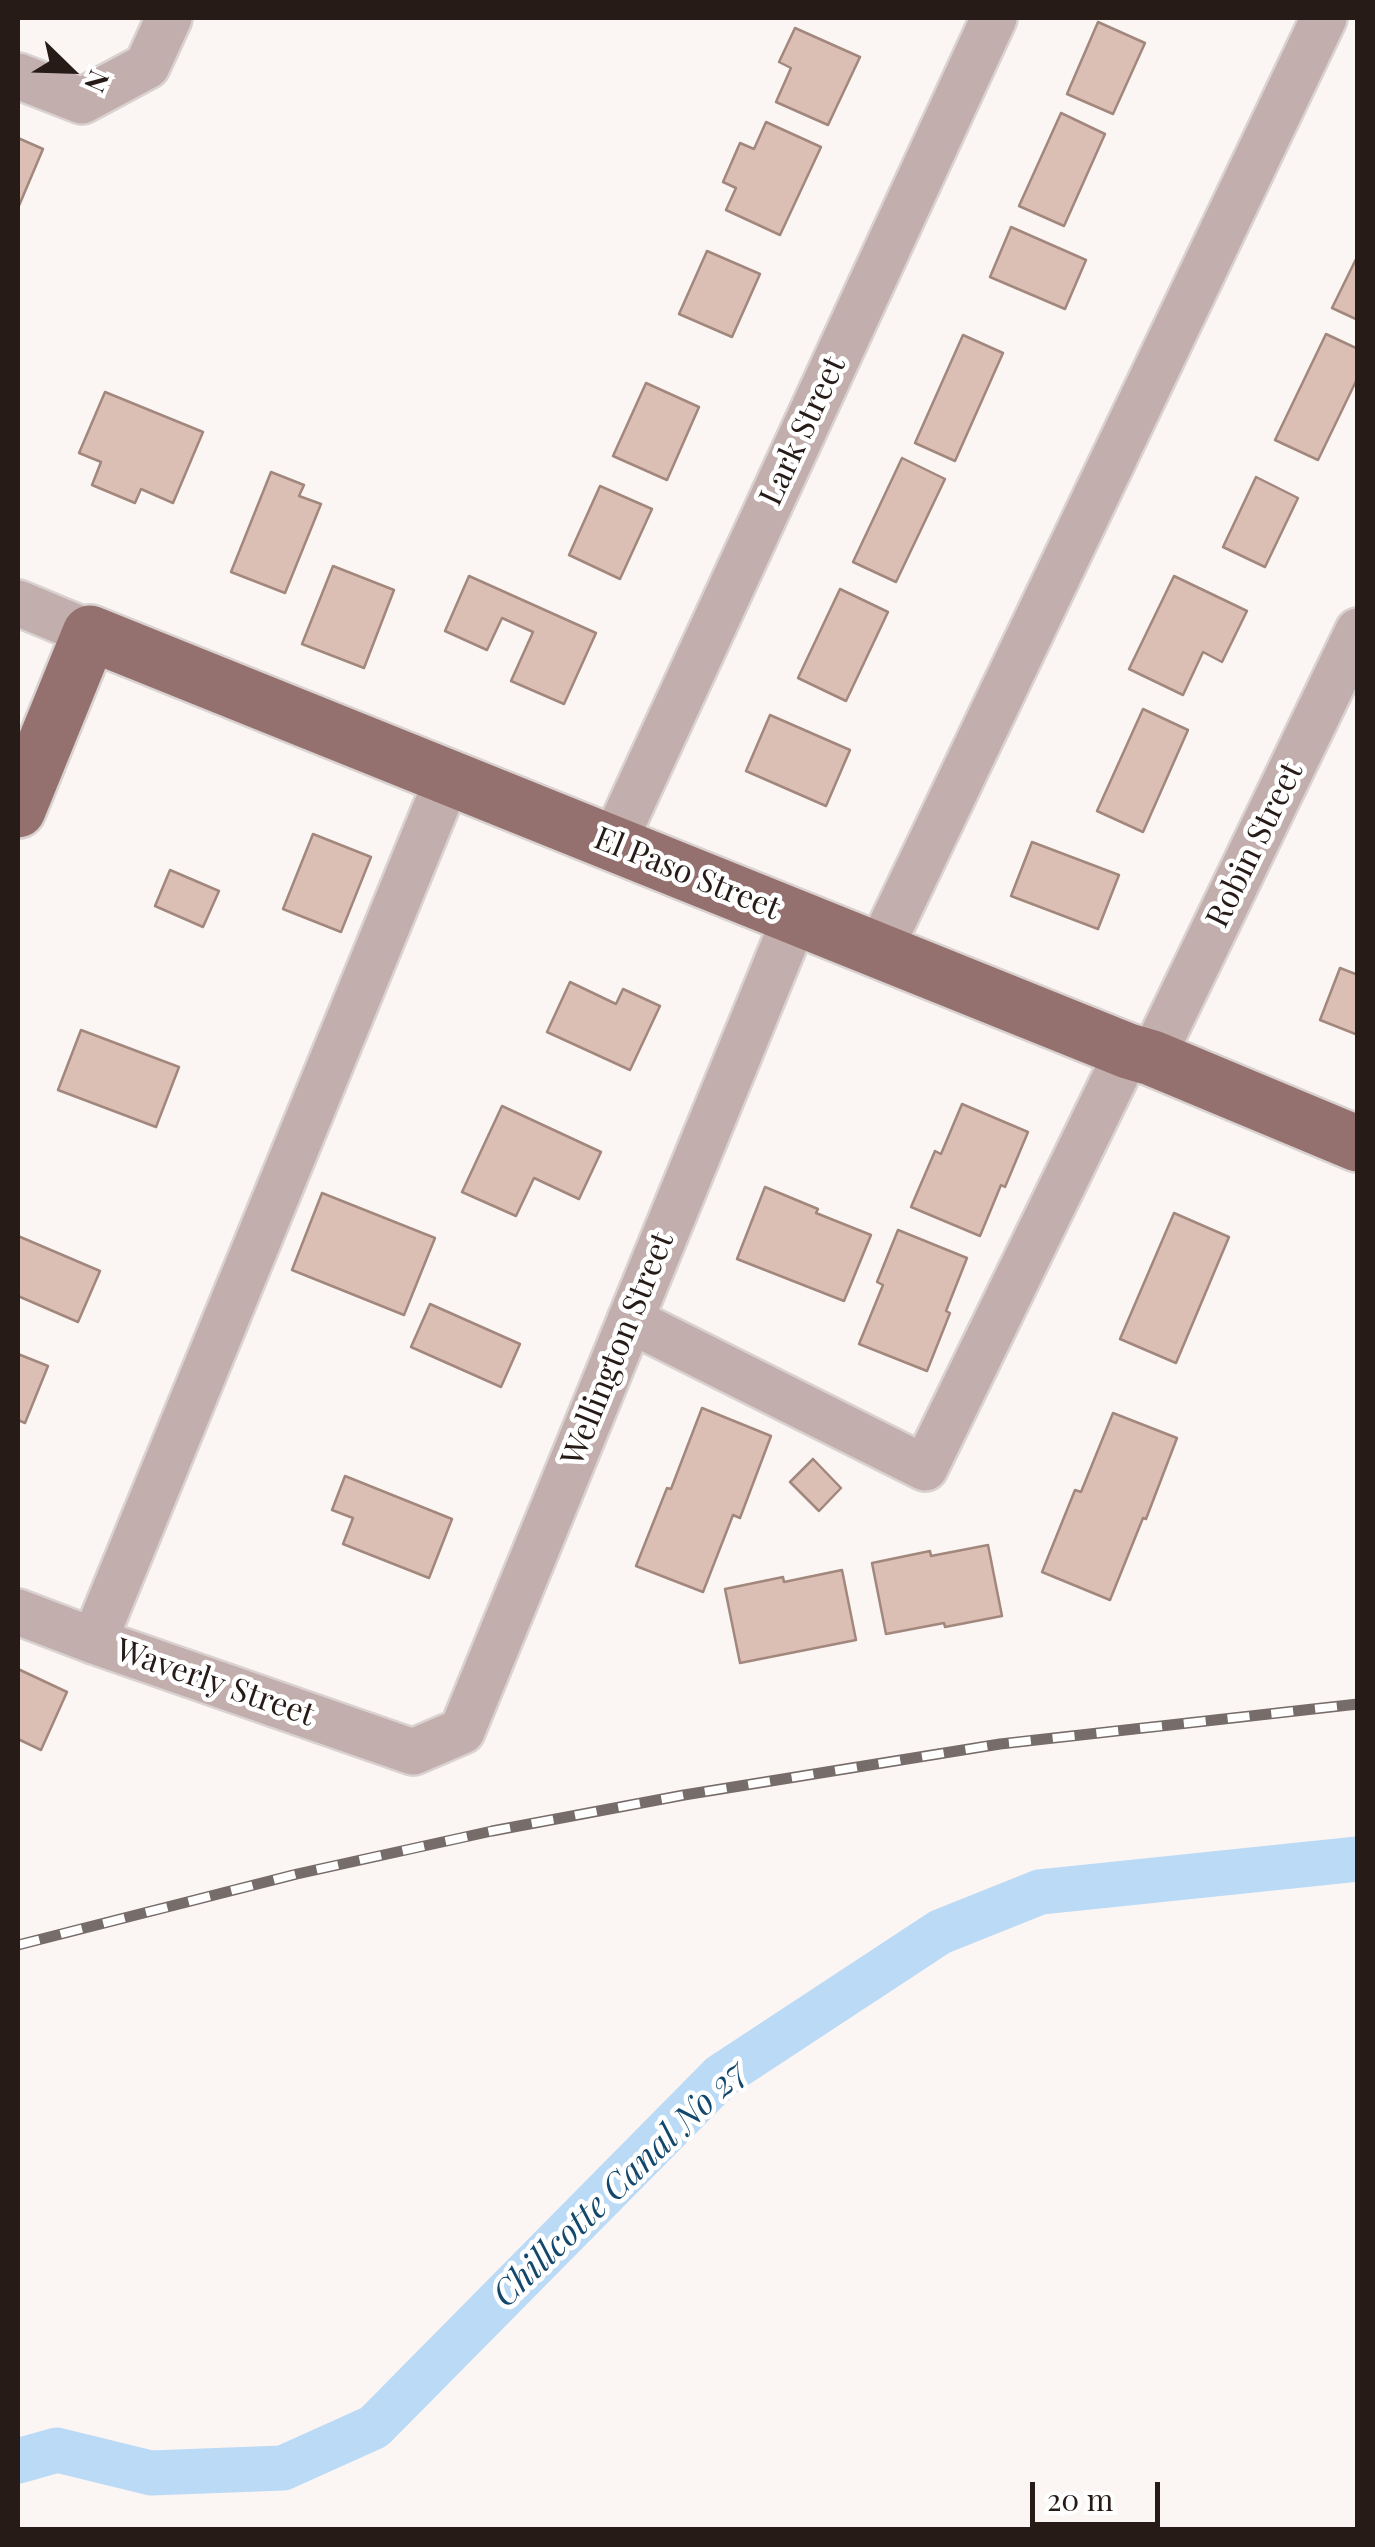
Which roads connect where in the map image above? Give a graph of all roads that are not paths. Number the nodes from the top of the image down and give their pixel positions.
1 (169, 18) edge
2 (994, 18) edge
3 (1324, 18) edge
4 (18, 76) edge
5 (18, 603) edge
6 (1358, 631) edge
7 (90, 633) junction
8 (448, 778) junction
9 (18, 810) edge
10 (613, 844) junction
11 (795, 918) junction
12 (879, 951) junction
13 (1140, 1055) junction
14 (1358, 1144) edge
15 (630, 1320) junction
16 (18, 1612) edge
17 (94, 1641) junction
18 (412, 1752) joint

1 - 4 street
2 - 10 street, Lark Street
3 - 12 street
5 - 7 street, El Paso Street
6 - 13 street, Robin Street
7 - 8 main road, El Paso Street
7 - 9 main road
8 - 10 main road, El Paso Street
8 - 17 street
10 - 11 main road, El Paso Street
11 - 12 main road, El Paso Street
11 - 15 street, Wellington Street
12 - 13 main road, El Paso Street
13 - 14 main road, El Paso Street
13 - 15 street, Robin Street
15 - 18 street, Wellington Street
16 - 17 street, Waverly Street
17 - 18 street, Waverly Street

